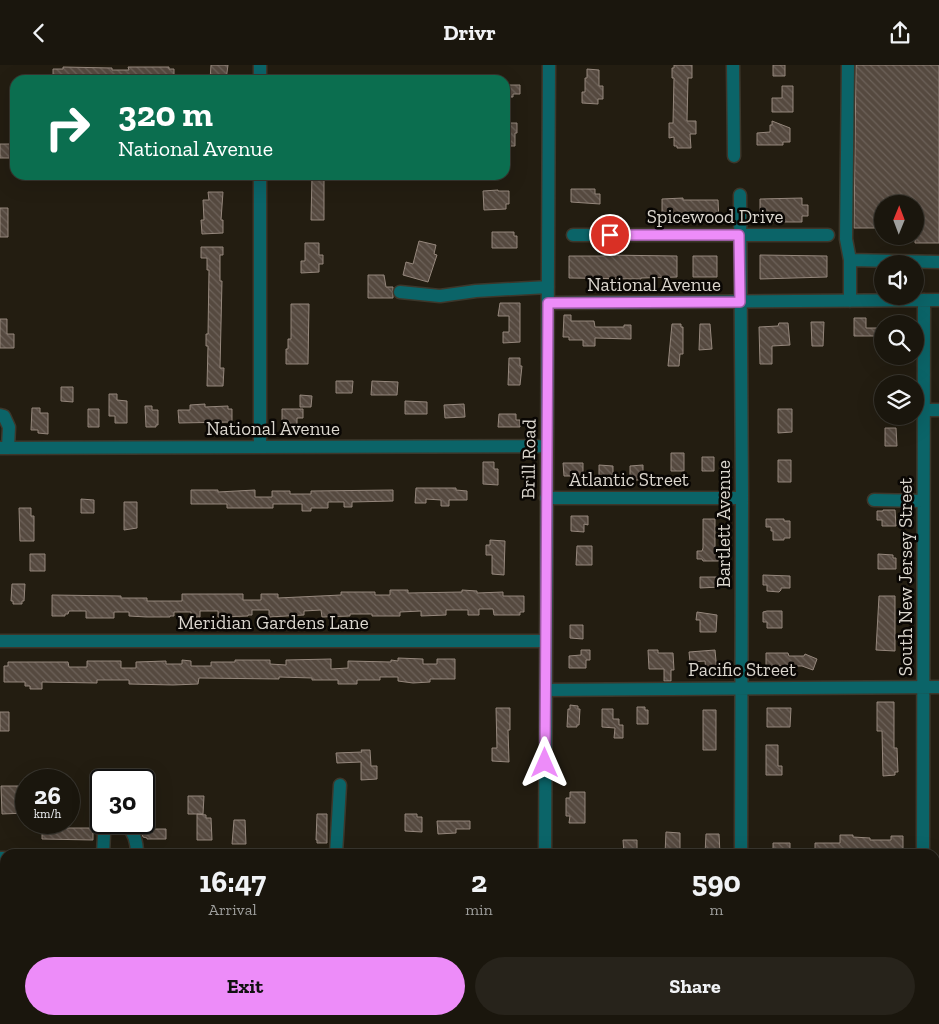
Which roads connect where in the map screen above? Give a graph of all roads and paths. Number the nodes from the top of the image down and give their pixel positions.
1 (549, 65) edge
2 (733, 65) edge
3 (848, 65) edge
4 (734, 156) dead end
5 (260, 180) edge
6 (740, 195) dead end
7 (573, 235) dead end
8 (739, 235) junction
9 (828, 235) dead end
10 (850, 260) junction
11 (939, 262) edge
12 (548, 287) junction
13 (400, 292) dead end
14 (850, 301) junction
15 (874, 301) edge
16 (924, 301) edge
17 (939, 301) edge
18 (740, 302) junction
19 (548, 303) junction
20 (924, 305) edge
21 (924, 375) edge
22 (924, 410) edge
23 (939, 410) edge
24 (0, 415) edge
25 (924, 425) edge
26 (547, 446) junction
27 (260, 447) junction
28 (4, 448) edge
29 (546, 498) junction
30 (742, 498) junction
31 (874, 501) dead end
32 (923, 501) junction
33 (0, 641) edge
34 (546, 641) junction
35 (741, 687) junction
36 (924, 687) junction
37 (939, 687) edge
38 (546, 690) junction
39 (340, 785) dead end
40 (104, 834) edge
41 (134, 834) edge
42 (103, 849) edge
43 (137, 849) edge
44 (336, 849) edge
45 (545, 849) edge
46 (741, 849) edge
47 (923, 849) edge

1 - 12 street, Brill Road
2 - 4 street
3 - 10 street
5 - 27 street
6 - 8 street, Bartlett Avenue
7 - 8 street, Spicewood Drive
8 - 9 street, Spicewood Drive
8 - 18 street, Bartlett Avenue
10 - 11 street
10 - 14 street
12 - 13 street
12 - 19 street, Brill Road
14 - 15 street, National Avenue
14 - 18 street, National Avenue
16 - 17 street, National Avenue
18 - 19 street, National Avenue
18 - 30 street, Bartlett Avenue
19 - 26 street, Brill Road
20 - 21 street, South New Jersey Street
22 - 23 street
24 - 28 street
25 - 32 street, South New Jersey Street
26 - 27 street, National Avenue
26 - 29 street, Brill Road
27 - 28 street, National Avenue
29 - 30 street, Atlantic Street
29 - 34 street, Brill Road
30 - 35 street, Bartlett Avenue
31 - 32 street
32 - 36 street, South New Jersey Street
33 - 34 street, Meridian Gardens Lane
34 - 38 street, Brill Road
35 - 36 street, Pacific Street
35 - 38 street, Pacific Street
35 - 46 street, Bartlett Avenue
36 - 37 street, Pacific Street
36 - 47 street, South New Jersey Street
38 - 45 street, Brill Road
39 - 44 street
40 - 42 street
41 - 43 street

